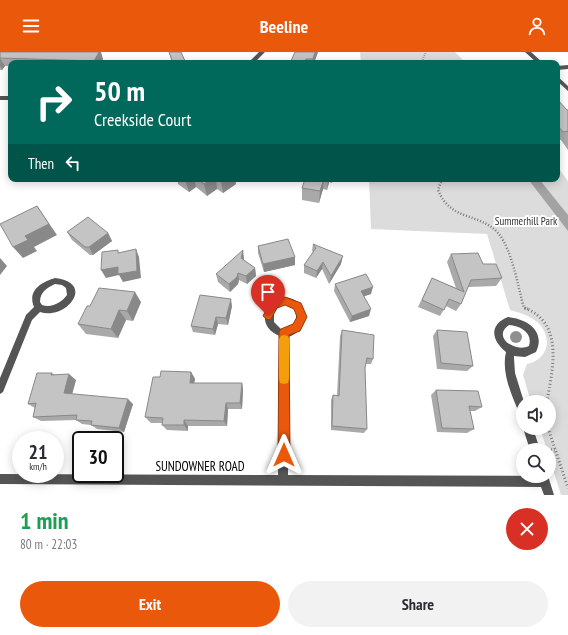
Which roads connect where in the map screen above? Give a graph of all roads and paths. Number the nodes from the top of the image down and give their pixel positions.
1 (262, 52) edge
2 (528, 52) edge
3 (255, 60) edge
4 (537, 60) edge
5 (560, 81) edge
6 (568, 89) edge
7 (441, 182) edge
8 (38, 308) dead end
9 (284, 332) dead end
10 (512, 351) dead end
11 (0, 389) edge
12 (518, 395) edge
13 (548, 395) edge
14 (556, 453) edge
15 (0, 479) edge
16 (516, 479) edge
17 (283, 480) junction
18 (545, 483) edge
19 (568, 488) edge
20 (548, 495) edge

1 - 3 street
2 - 4 street
5 - 6 street
7 - 13 path
8 - 11 street
9 - 17 street
10 - 12 street
14 - 19 path
15 - 17 street, SUNDOWNER ROAD
16 - 17 street, SUNDOWNER ROAD
18 - 20 street

